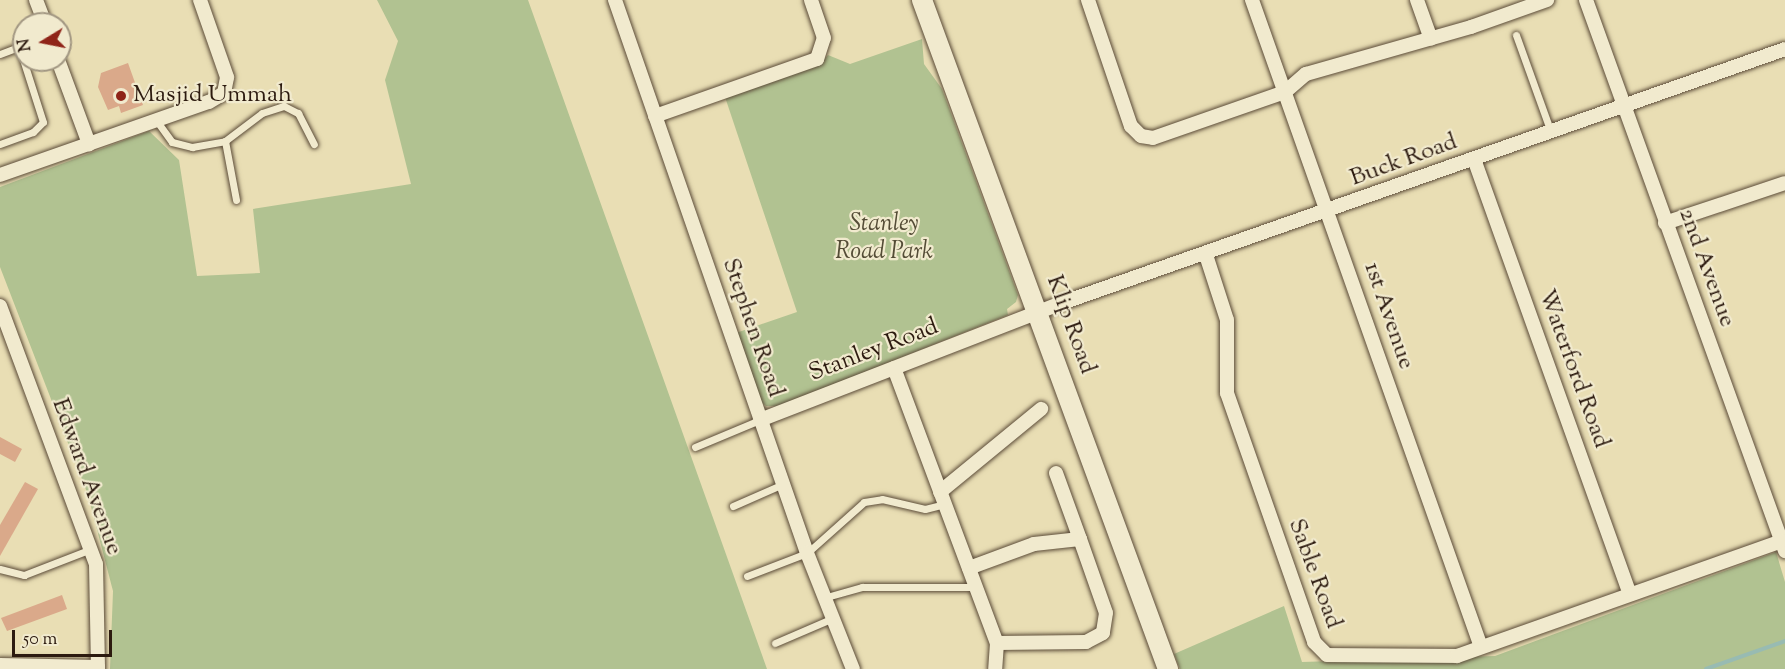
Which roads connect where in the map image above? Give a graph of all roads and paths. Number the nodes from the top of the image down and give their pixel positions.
1 (200, 0) edge
2 (615, 0) edge
3 (811, 0) edge
4 (922, 0) edge
5 (1088, 0) edge
6 (1252, 0) edge
7 (1417, 0) edge
8 (1547, 0) edge
9 (1586, 0) edge
10 (1516, 34) dead end
11 (1431, 39) junction
12 (1785, 49) edge
13 (29, 72) edge
14 (62, 72) edge
15 (1285, 92) junction
16 (1623, 106) junction
17 (655, 116) junction
18 (156, 120) junction
19 (1551, 132) junction
20 (225, 141) junction
21 (0, 144) edge
22 (89, 144) junction
23 (314, 144) dead end
24 (1474, 159) junction
25 (0, 175) edge
26 (1785, 183) edge
27 (236, 200) dead end
28 (1328, 212) junction
29 (1665, 223) junction
30 (1206, 255) junction
31 (0, 306) edge
32 (1038, 312) junction
33 (894, 368) junction
34 (1041, 409) dead end
35 (760, 420) junction
36 (695, 447) dead end
37 (1056, 473) dead end
38 (783, 484) junction
39 (943, 498) junction
40 (733, 506) dead end
41 (1080, 539) junction
42 (1783, 546) edge
43 (91, 549) junction
44 (807, 553) junction
45 (969, 568) junction
46 (0, 569) edge
47 (747, 576) dead end
48 (976, 587) junction
49 (1630, 594) junction
50 (824, 598) junction
51 (831, 619) junction
52 (775, 643) dead end
53 (997, 643) junction
54 (1481, 647) junction
55 (0, 665) edge
56 (98, 668) edge
57 (852, 669) edge
58 (995, 669) edge
59 (1168, 669) edge

1 - 18 street
2 - 17 street, Stephen Road
3 - 17 street
4 - 32 street, Klip Road
5 - 15 street
6 - 15 street, 1st Avenue
7 - 11 street
8 - 11 street
9 - 16 street, 2nd Avenue
10 - 19 lane
11 - 15 street
12 - 16 street, Buck Road
13 - 21 lane
14 - 22 street
15 - 28 street, 1st Avenue
16 - 19 street, Buck Road
16 - 29 street, 2nd Avenue
17 - 35 street, Stephen Road
18 - 20 lane
18 - 22 street
19 - 24 street, Buck Road
20 - 23 lane
20 - 27 lane
22 - 25 street
24 - 28 street, Buck Road
24 - 49 street, Waterford Road
26 - 29 street
28 - 30 street, Buck Road
28 - 54 street, 1st Avenue
29 - 42 street, 2nd Avenue
30 - 32 street, Buck Road
30 - 54 street, Sable Road
31 - 43 street, Edward Avenue
32 - 33 street, Stanley Road
32 - 59 street, Klip Road
33 - 35 street, Stanley Road
33 - 39 street
34 - 39 street
35 - 36 lane, Stanley Road
35 - 38 street, Stephen Road
37 - 41 street
38 - 40 lane
38 - 44 street, Stephen Road
39 - 44 lane
39 - 45 street
41 - 45 street
41 - 53 street
42 - 49 street, Sable Road
43 - 46 lane
43 - 56 street, Edward Avenue
44 - 47 lane
44 - 50 street, Stephen Road
45 - 48 street
48 - 50 lane
48 - 53 street
49 - 54 street, Sable Road
50 - 51 street, Stephen Road
51 - 52 lane
51 - 57 street, Stephen Road
53 - 58 street
55 - 56 street

